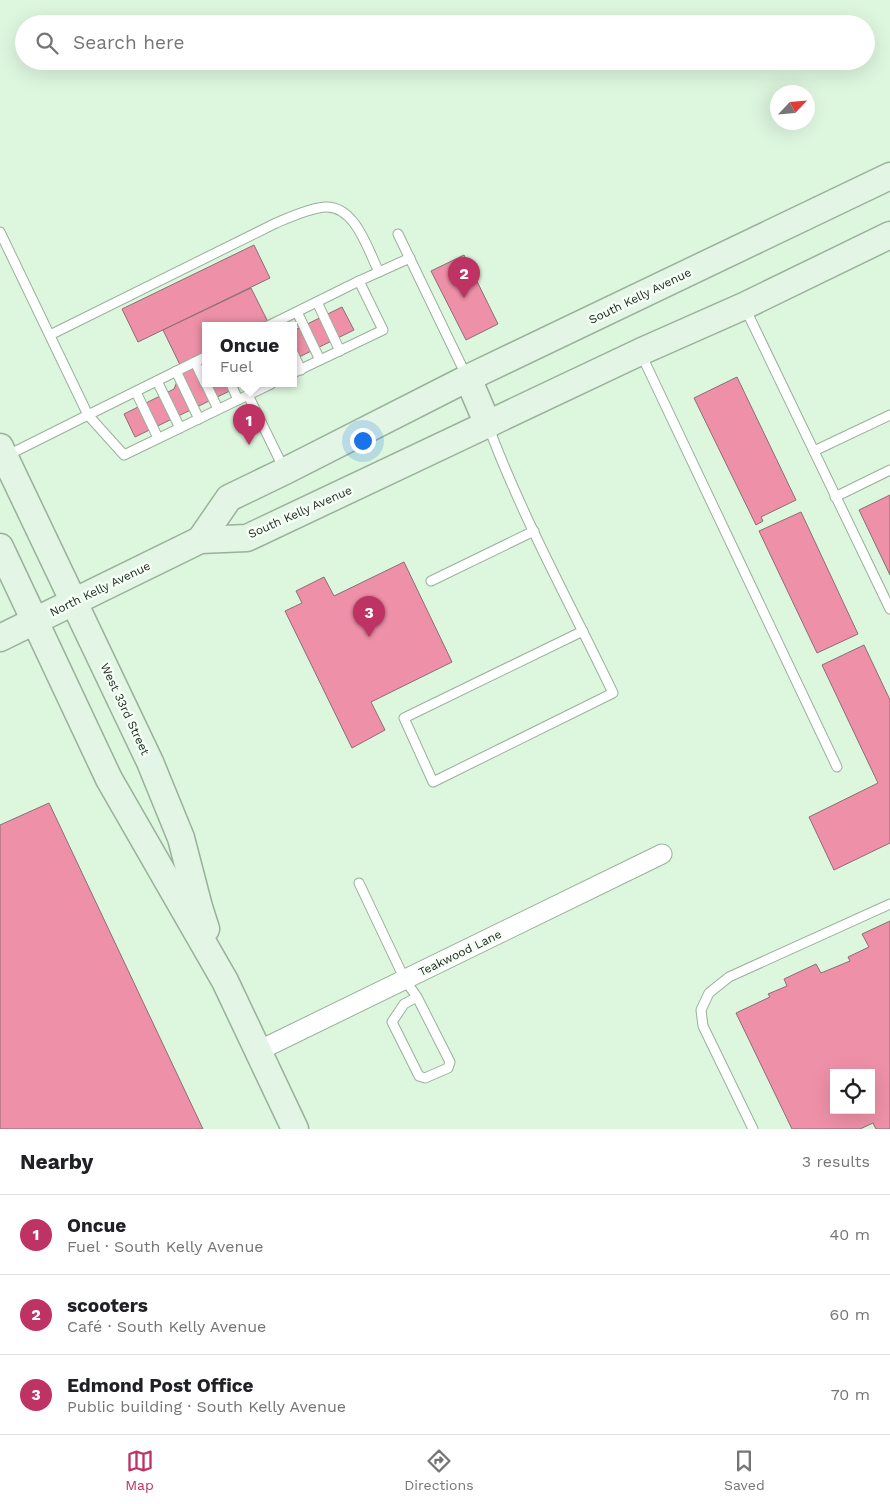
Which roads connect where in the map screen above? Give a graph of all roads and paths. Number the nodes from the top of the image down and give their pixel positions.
1 (890, 176) edge
2 (0, 232) edge
3 (398, 234) dead end
4 (890, 234) edge
5 (410, 258) junction
6 (379, 272) junction
7 (358, 281) junction
8 (317, 302) junction
9 (744, 306) junction
10 (297, 312) junction
11 (282, 322) edge
12 (50, 335) junction
13 (340, 351) junction
14 (640, 352) junction
15 (202, 358) edge
16 (320, 360) junction
17 (195, 362) junction
18 (176, 371) junction
19 (297, 372) edge
20 (202, 377) edge
21 (468, 378) junction
22 (157, 381) junction
23 (207, 387) edge
24 (232, 387) edge
25 (255, 387) edge
26 (136, 392) junction
27 (248, 395) junction
28 (238, 400) junction
29 (218, 409) junction
30 (88, 415) junction
31 (890, 416) edge
32 (199, 419) junction
33 (488, 425) junction
34 (180, 428) junction
35 (158, 438) junction
36 (814, 451) junction
37 (2, 452) edge
38 (890, 470) edge
39 (285, 471) junction
40 (835, 496) junction
41 (534, 531) junction
42 (200, 540) junction
43 (0, 547) edge
44 (431, 581) dead end
45 (75, 602) junction
46 (890, 609) edge
47 (35, 622) junction
48 (583, 631) junction
49 (0, 638) edge
50 (837, 767) dead end
51 (662, 854) dead end
52 (358, 883) dead end
53 (890, 904) edge
54 (405, 980) junction
55 (225, 981) junction
56 (417, 997) junction
57 (258, 1052) junction
58 (295, 1129) edge
59 (752, 1129) edge

1 - 21 main road, South Kelly Avenue
2 - 12 lane
3 - 5 lane
4 - 9 main road, South Kelly Avenue
5 - 6 lane
5 - 21 lane
6 - 7 lane
6 - 12 lane
7 - 8 lane
7 - 13 lane
8 - 10 lane
8 - 13 lane
9 - 14 main road, South Kelly Avenue
9 - 36 lane
10 - 11 lane
10 - 16 lane
12 - 30 lane
13 - 16 lane
14 - 33 main road, South Kelly Avenue
14 - 50 lane
15 - 17 lane
16 - 19 lane
17 - 18 lane
17 - 20 lane
18 - 22 lane
18 - 32 lane
21 - 33 main road
21 - 39 main road, South Kelly Avenue
22 - 26 lane
22 - 34 lane
23 - 29 lane
24 - 28 lane
25 - 27 lane
26 - 30 lane
26 - 35 lane
27 - 28 lane
27 - 39 lane
28 - 29 lane
29 - 32 lane
30 - 35 lane
30 - 37 lane
31 - 36 lane
32 - 34 lane
33 - 41 lane
33 - 42 main road, South Kelly Avenue
34 - 35 lane
36 - 40 lane
37 - 45 main road, West 33rd Street
38 - 40 lane
39 - 42 main road, South Kelly Avenue
40 - 46 lane
41 - 44 lane
41 - 48 lane
42 - 45 main road, North Kelly Avenue
43 - 47 main road, West 33rd Street
45 - 47 main road, North Kelly Avenue
45 - 55 main road, West 33rd Street
47 - 49 main road, North Kelly Avenue
47 - 55 main road, West 33rd Street
48 - 48 lane
51 - 54 street, Teakwood Lane
52 - 54 lane
53 - 59 lane
54 - 56 lane
54 - 57 street, Teakwood Lane
55 - 57 main road, West 33rd Street
56 - 56 lane
57 - 58 main road, West 33rd Street

